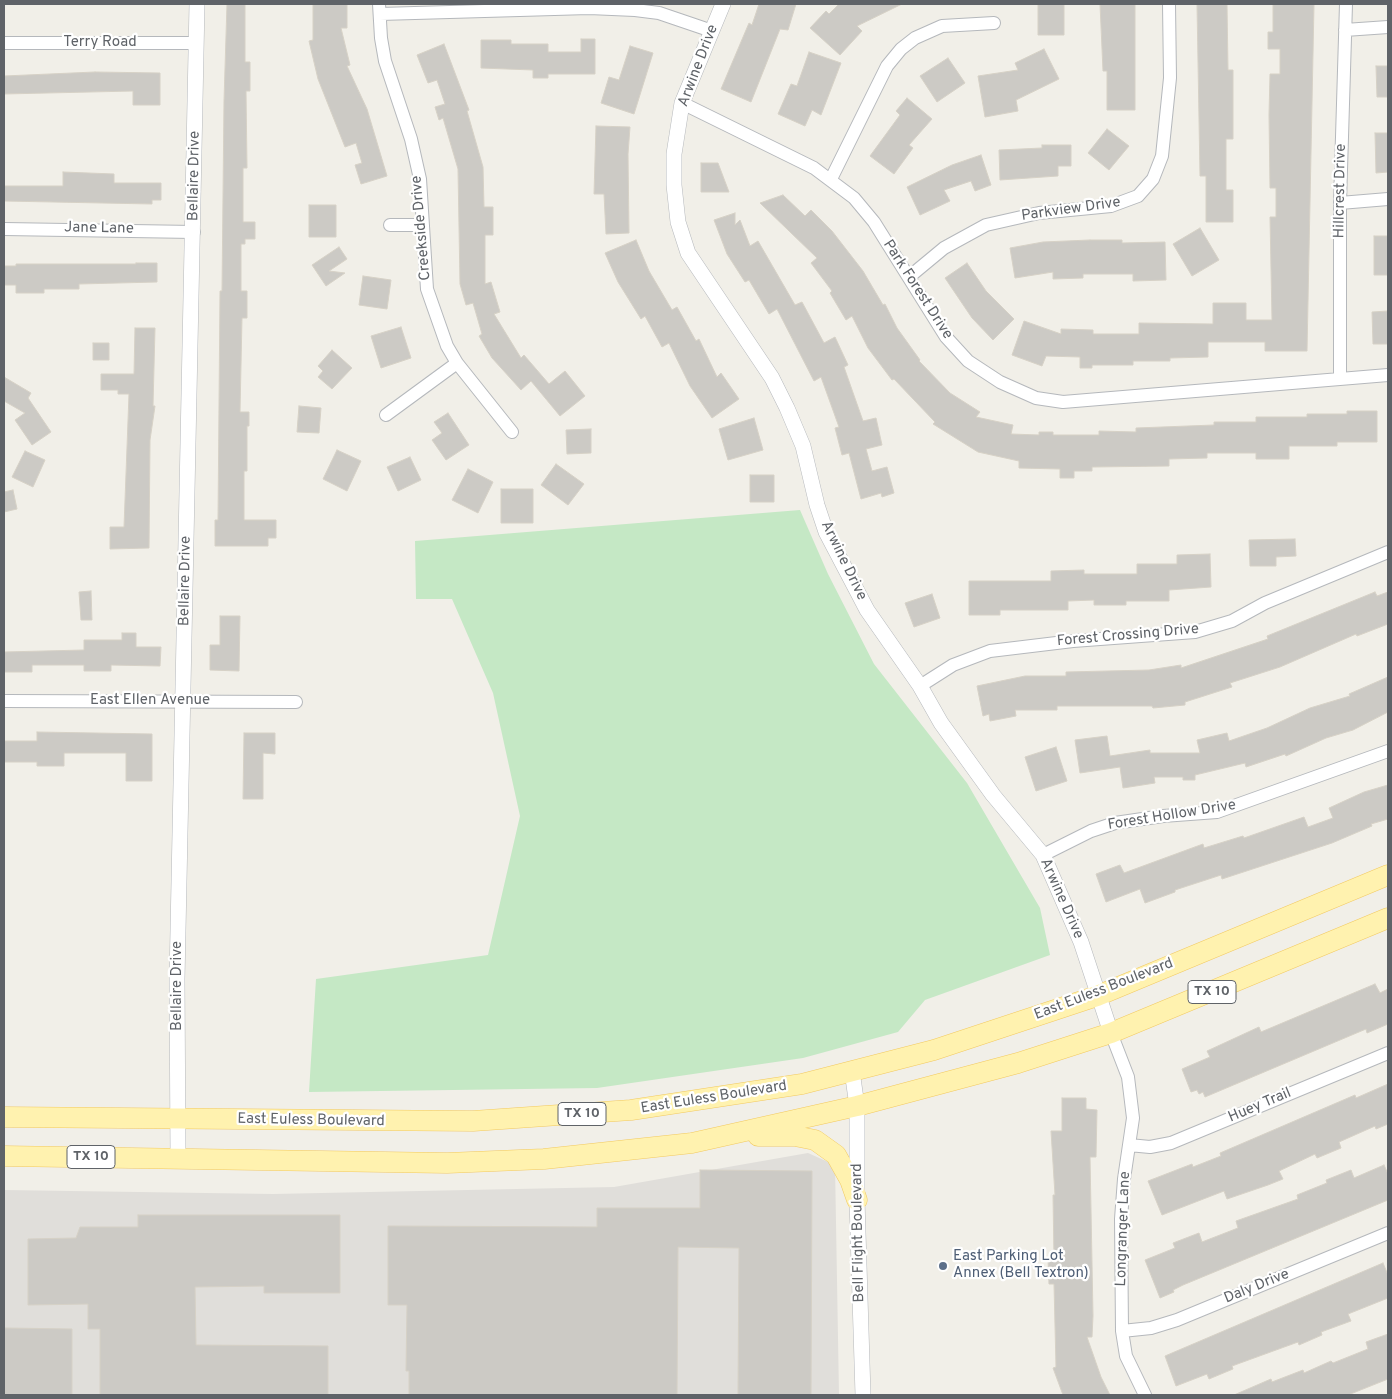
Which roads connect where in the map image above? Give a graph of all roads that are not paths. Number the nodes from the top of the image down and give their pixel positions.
1 (197, 4) edge
2 (724, 4) edge
3 (1169, 4) edge
4 (1346, 4) edge
5 (379, 9) edge
6 (994, 23) dead end
7 (1388, 27) edge
8 (1345, 30) junction
9 (712, 31) junction
10 (4, 43) edge
11 (197, 43) junction
12 (682, 103) junction
13 (831, 179) junction
14 (1388, 199) edge
15 (1340, 202) junction
16 (390, 225) dead end
17 (423, 225) junction
18 (4, 229) edge
19 (194, 232) junction
20 (909, 277) junction
21 (457, 363) junction
22 (1388, 374) edge
23 (1340, 378) junction
24 (386, 415) dead end
25 (512, 432) dead end
26 (1388, 552) edge
27 (920, 686) junction
28 (4, 701) edge
29 (183, 701) junction
30 (296, 702) dead end
31 (1388, 751) edge
32 (1043, 855) junction
33 (1388, 875) edge
34 (1388, 918) edge
35 (1097, 996) junction
36 (1111, 1033) junction
37 (1388, 1053) edge
38 (852, 1071) junction
39 (857, 1106) junction
40 (4, 1117) edge
41 (178, 1119) junction
42 (692, 1143) junction
43 (1129, 1145) junction
44 (4, 1156) edge
45 (178, 1158) junction
46 (857, 1200) junction
47 (1388, 1233) edge
48 (1122, 1331) junction
49 (863, 1395) edge
50 (1145, 1395) edge

1 - 11 street, Bellaire Drive
2 - 9 street, Arwine Drive
3 - 20 street, Parkview Drive
4 - 8 street, Hillcrest Drive
5 - 9 street
5 - 17 street, Creekside Drive
6 - 13 street
7 - 8 street
8 - 15 street, Hillcrest Drive
9 - 12 street, Arwine Drive
10 - 11 street, Terry Road
11 - 19 street, Bellaire Drive
12 - 13 street, Park Forest Drive
12 - 27 street, Arwine Drive
13 - 20 street, Park Forest Drive
14 - 15 street
15 - 23 street, Hillcrest Drive
16 - 17 street
17 - 21 street, Creekside Drive
18 - 19 street, Jane Lane
19 - 29 street, Bellaire Drive
20 - 23 street, Park Forest Drive
21 - 24 street
21 - 25 street, Creekside Drive
22 - 23 street, Park Forest Drive
26 - 27 street, Forest Crossing Drive
27 - 32 street, Arwine Drive
28 - 29 street, East Ellen Avenue
29 - 30 street, East Ellen Avenue
29 - 41 street, Bellaire Drive
31 - 32 street, Forest Hollow Drive
32 - 35 street, Arwine Drive
33 - 35 main road, East Euless Boulevard / TX 10
34 - 36 main road, TX 10
35 - 36 street, Arwine Drive
35 - 38 main road, East Euless Boulevard / TX 10
36 - 39 main road, TX 10
36 - 43 street, Longranger Lane
37 - 43 street, Huey Trail
38 - 39 street, Bell Flight Boulevard
38 - 41 main road, East Euless Boulevard / TX 10
39 - 42 main road, TX 10
39 - 46 street, Bell Flight Boulevard
40 - 41 main road, East Euless Boulevard / TX 10
41 - 45 street, Bellaire Drive
42 - 45 main road, TX 10
42 - 46 main road
43 - 48 street, Longranger Lane
44 - 45 main road, TX 10
46 - 49 street, Bell Flight Boulevard
47 - 48 street, Daly Drive
48 - 50 street, Longranger Lane

